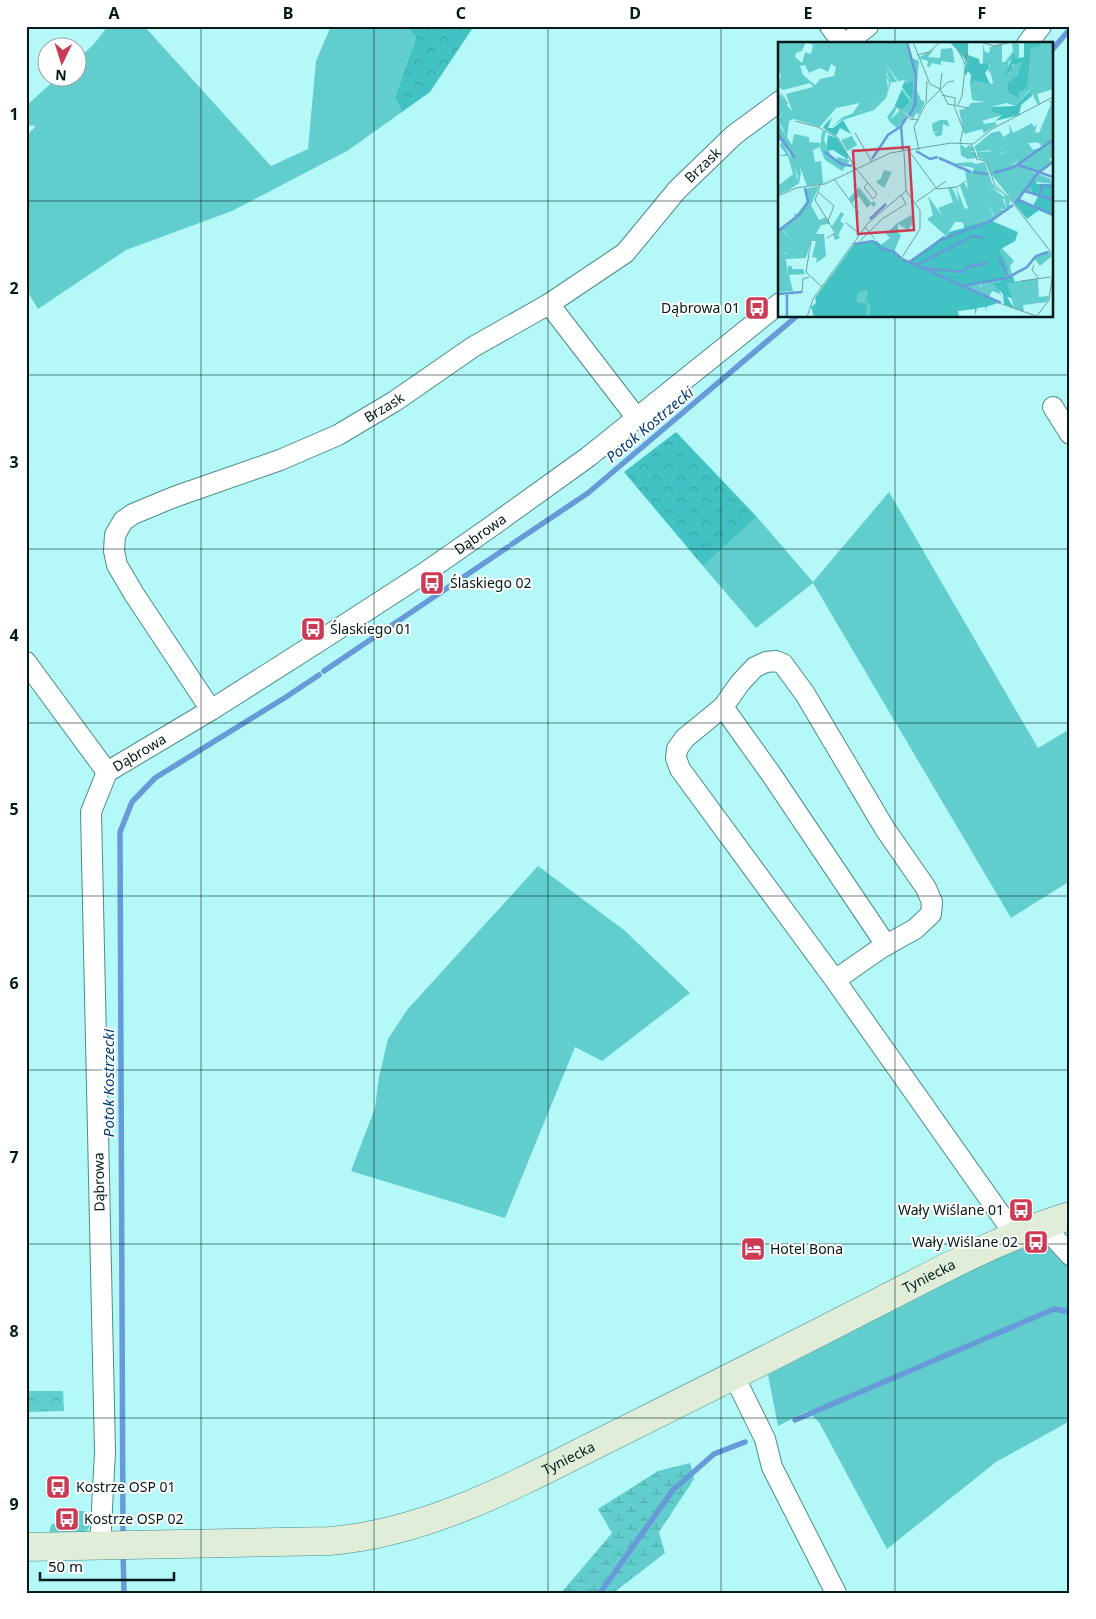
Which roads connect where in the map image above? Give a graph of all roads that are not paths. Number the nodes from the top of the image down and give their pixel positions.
1 (830, 26) edge
2 (868, 26) edge
3 (1041, 26) edge
4 (842, 42) edge
5 (847, 42) edge
6 (1029, 42) edge
7 (778, 103) edge
8 (549, 304) junction
9 (778, 305) edge
10 (1053, 407) dead end
11 (636, 417) junction
12 (1070, 434) edge
13 (26, 662) edge
14 (723, 707) junction
15 (211, 710) junction
16 (107, 772) junction
17 (886, 945) junction
18 (835, 980) junction
19 (1070, 1216) edge
20 (1042, 1224) junction
21 (1015, 1235) junction
22 (1070, 1255) edge
23 (734, 1376) junction
24 (119, 1546) junction
25 (26, 1547) edge
26 (836, 1593) edge

1 - 4 street
2 - 5 street
3 - 6 street
7 - 8 street, Brzask
8 - 11 street
8 - 15 street, Brzask
9 - 11 street, Dąbrowa
10 - 12 street
11 - 15 street, Dąbrowa
13 - 16 street
14 - 17 street
14 - 17 street
14 - 18 street
15 - 16 street, Dąbrowa
16 - 24 street, Dąbrowa
17 - 18 street
18 - 21 street
19 - 20 street, Tyniecka
20 - 21 street, Tyniecka
20 - 22 street
21 - 23 street, Tyniecka
23 - 24 street, Tyniecka
23 - 26 street
24 - 25 street, Tyniecka

